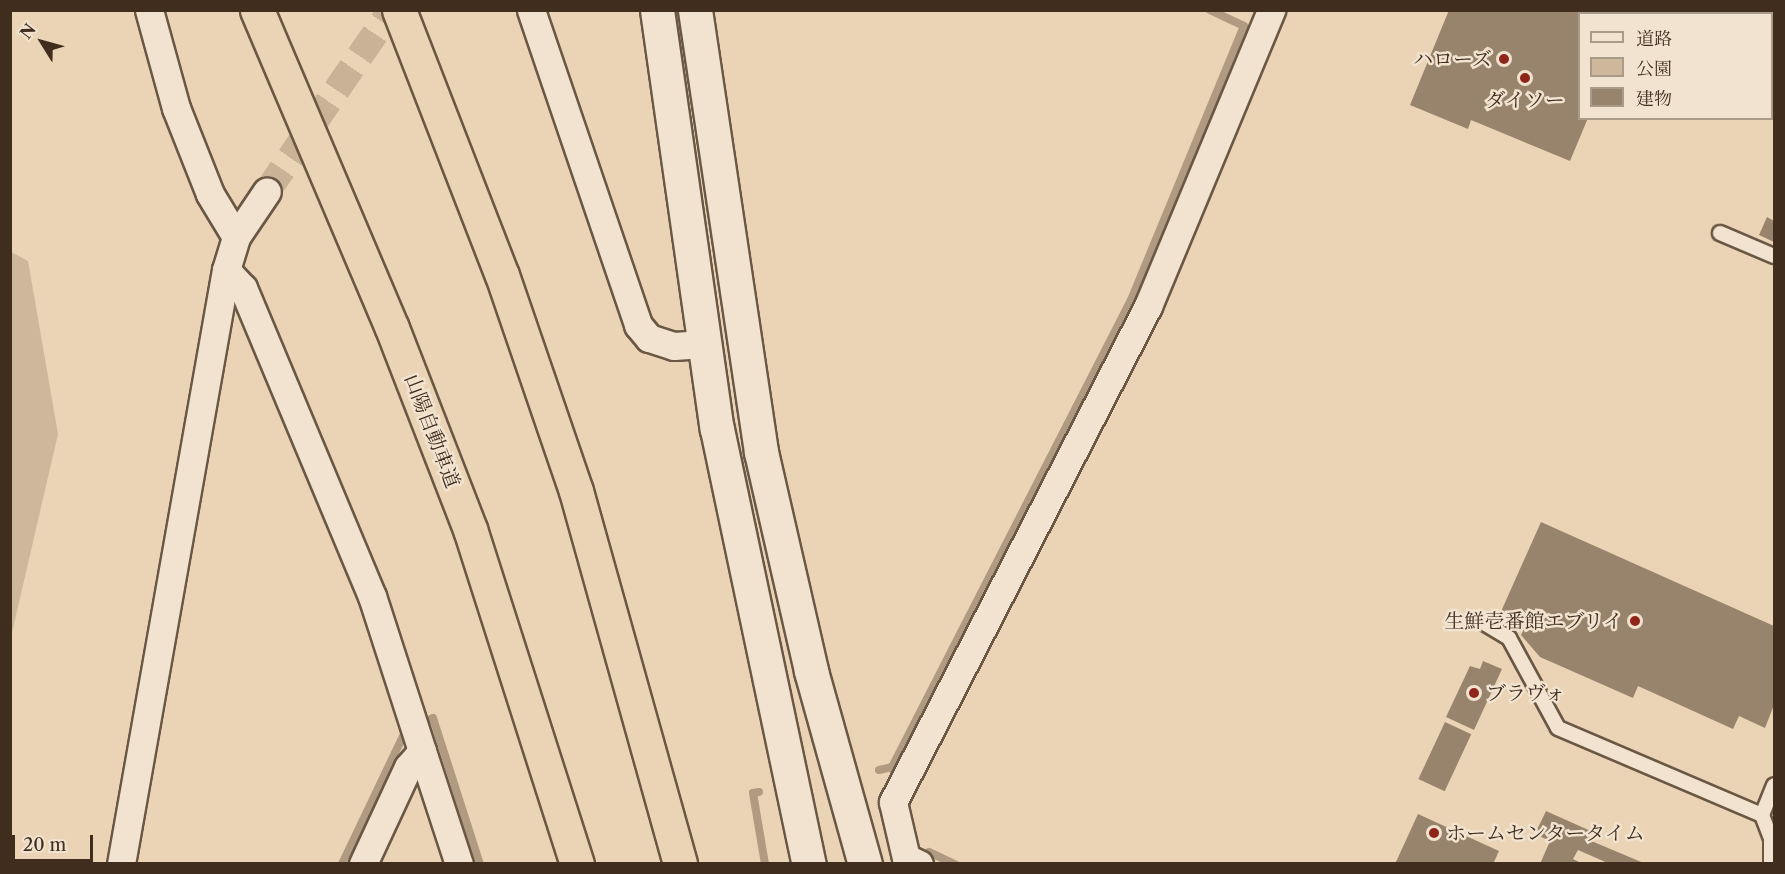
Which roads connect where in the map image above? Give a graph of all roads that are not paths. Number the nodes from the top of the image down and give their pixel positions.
1 (150, 10) edge
2 (257, 10) edge
3 (399, 10) edge
4 (531, 10) edge
5 (657, 10) edge
6 (695, 10) edge
7 (1271, 10) edge
8 (267, 191) tunnel mouth
9 (1720, 234) dead end
10 (236, 237) junction
11 (1774, 256) edge
12 (226, 270) junction
13 (703, 344) junction
14 (1479, 620) dead end
15 (422, 751) junction
16 (1774, 785) edge
17 (1762, 815) junction
18 (121, 864) edge
19 (363, 864) edge
20 (459, 864) edge
21 (577, 864) edge
22 (680, 864) edge
23 (809, 864) edge
24 (865, 864) edge
25 (919, 864) edge
26 (1771, 864) edge

1 - 10 street
2 - 21 highway, 山陽自動車道
3 - 22 highway
4 - 13 street
5 - 13 street
6 - 24 street
7 - 25 street
8 - 10 street
9 - 11 lane
10 - 12 street
12 - 15 street
12 - 18 street
13 - 23 street
14 - 17 lane
15 - 19 street
15 - 20 street
16 - 17 lane
17 - 26 lane

